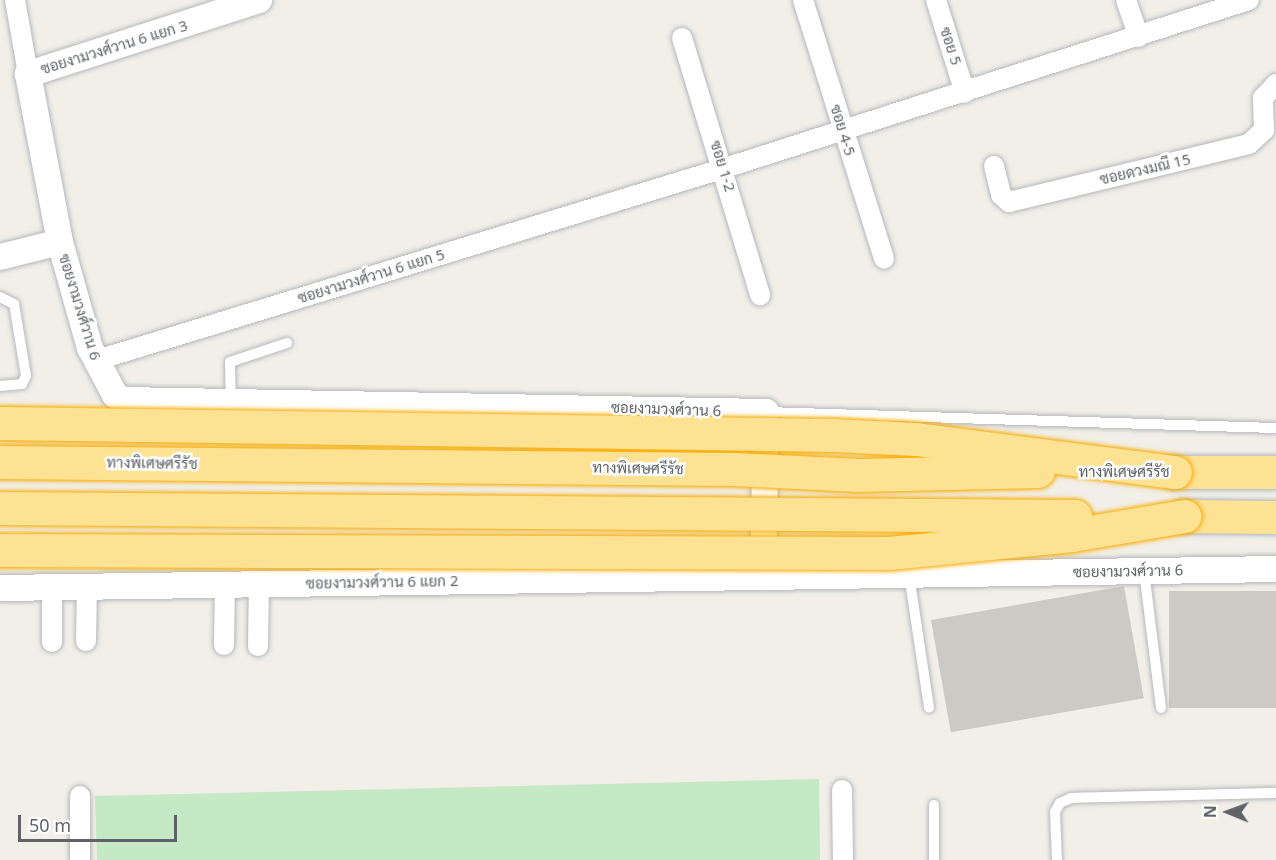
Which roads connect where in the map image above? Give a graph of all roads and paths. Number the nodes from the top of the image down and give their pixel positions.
1 (15, 0) edge
2 (259, 0) edge
3 (803, 0) edge
4 (936, 0) edge
5 (1126, 0) edge
6 (1249, 0) edge
7 (1139, 37) junction
8 (682, 38) dead end
9 (28, 74) junction
10 (1276, 84) edge
11 (966, 93) junction
12 (843, 131) junction
13 (994, 166) dead end
14 (724, 168) junction
15 (60, 242) junction
16 (0, 257) edge
17 (884, 259) dead end
18 (760, 295) dead end
19 (0, 297) edge
20 (287, 343) dead end
21 (94, 361) junction
22 (0, 386) edge
23 (231, 404) junction
24 (766, 412) junction
25 (0, 423) edge
26 (1276, 428) edge
27 (0, 462) edge
28 (1175, 472) junction
29 (1276, 472) edge
30 (0, 508) edge
31 (1184, 516) junction
32 (1276, 517) edge
33 (0, 550) edge
34 (1276, 569) edge
35 (1144, 571) junction
36 (909, 575) junction
37 (763, 577) junction
38 (225, 584) junction
39 (259, 584) junction
40 (87, 586) junction
41 (52, 587) junction
42 (0, 588) edge
43 (86, 640) dead end
44 (52, 642) dead end
45 (224, 645) dead end
46 (258, 646) dead end
47 (929, 707) dead end
48 (1161, 708) dead end
49 (842, 790) dead end
50 (1276, 793) edge
51 (80, 796) dead end
52 (934, 805) dead end
53 (80, 860) edge
54 (843, 860) edge
55 (934, 860) edge
56 (1057, 860) edge

1 - 9 street
2 - 9 street, ซอยงามวงศ์วาน 6 แยก 3
3 - 12 street, ซอย 4-5
4 - 11 street, ซอย 5
5 - 7 street
6 - 7 street, ซอยงามวงศ์วาน 6 แยก 5
7 - 11 street, ซอยงามวงศ์วาน 6 แยก 5
8 - 14 street, ซอย 1-2
9 - 15 street, ซอยงามวงศ์วาน 6 แยก 3
10 - 13 street, ซอยดวงมณี 15
11 - 12 street, ซอยงามวงศ์วาน 6 แยก 5
12 - 14 street, ซอยงามวงศ์วาน 6 แยก 5
12 - 17 street, ซอย 4-5
14 - 18 street, ซอย 1-2
14 - 21 street, ซอยงามวงศ์วาน 6 แยก 5
15 - 16 street, ซอยงามวงศ์วาน 6
15 - 21 street, ซอยงามวงศ์วาน 6
19 - 22 lane
20 - 23 lane
21 - 23 street, ซอยงามวงศ์วาน 6
23 - 24 street, ซอยงามวงศ์วาน 6
24 - 26 lane
24 - 37 street
25 - 28 highway, bridge
27 - 28 highway, ทางพิเศษศรีรัช, bridge
28 - 29 highway, ทางพิเศษศรีรัช
30 - 31 highway, bridge
31 - 32 highway
31 - 33 highway, bridge
34 - 35 street, ซอยงามวงศ์วาน 6
35 - 36 street, ซอยงามวงศ์วาน 6
35 - 48 lane
36 - 37 street, ซอยงามวงศ์วาน 6
36 - 47 lane
37 - 39 street, ซอยงามวงศ์วาน 6 แยก 2
38 - 39 street, ซอยงามวงศ์วาน 6 แยก 2
38 - 40 street, ซอยงามวงศ์วาน 6 แยก 2
38 - 45 street
39 - 46 street
40 - 41 street, ซอยงามวงศ์วาน 6 แยก 2
40 - 43 street
41 - 42 street, ซอยงามวงศ์วาน 6 แยก 2
41 - 44 street
49 - 54 street
50 - 56 lane
51 - 53 street
52 - 55 lane

